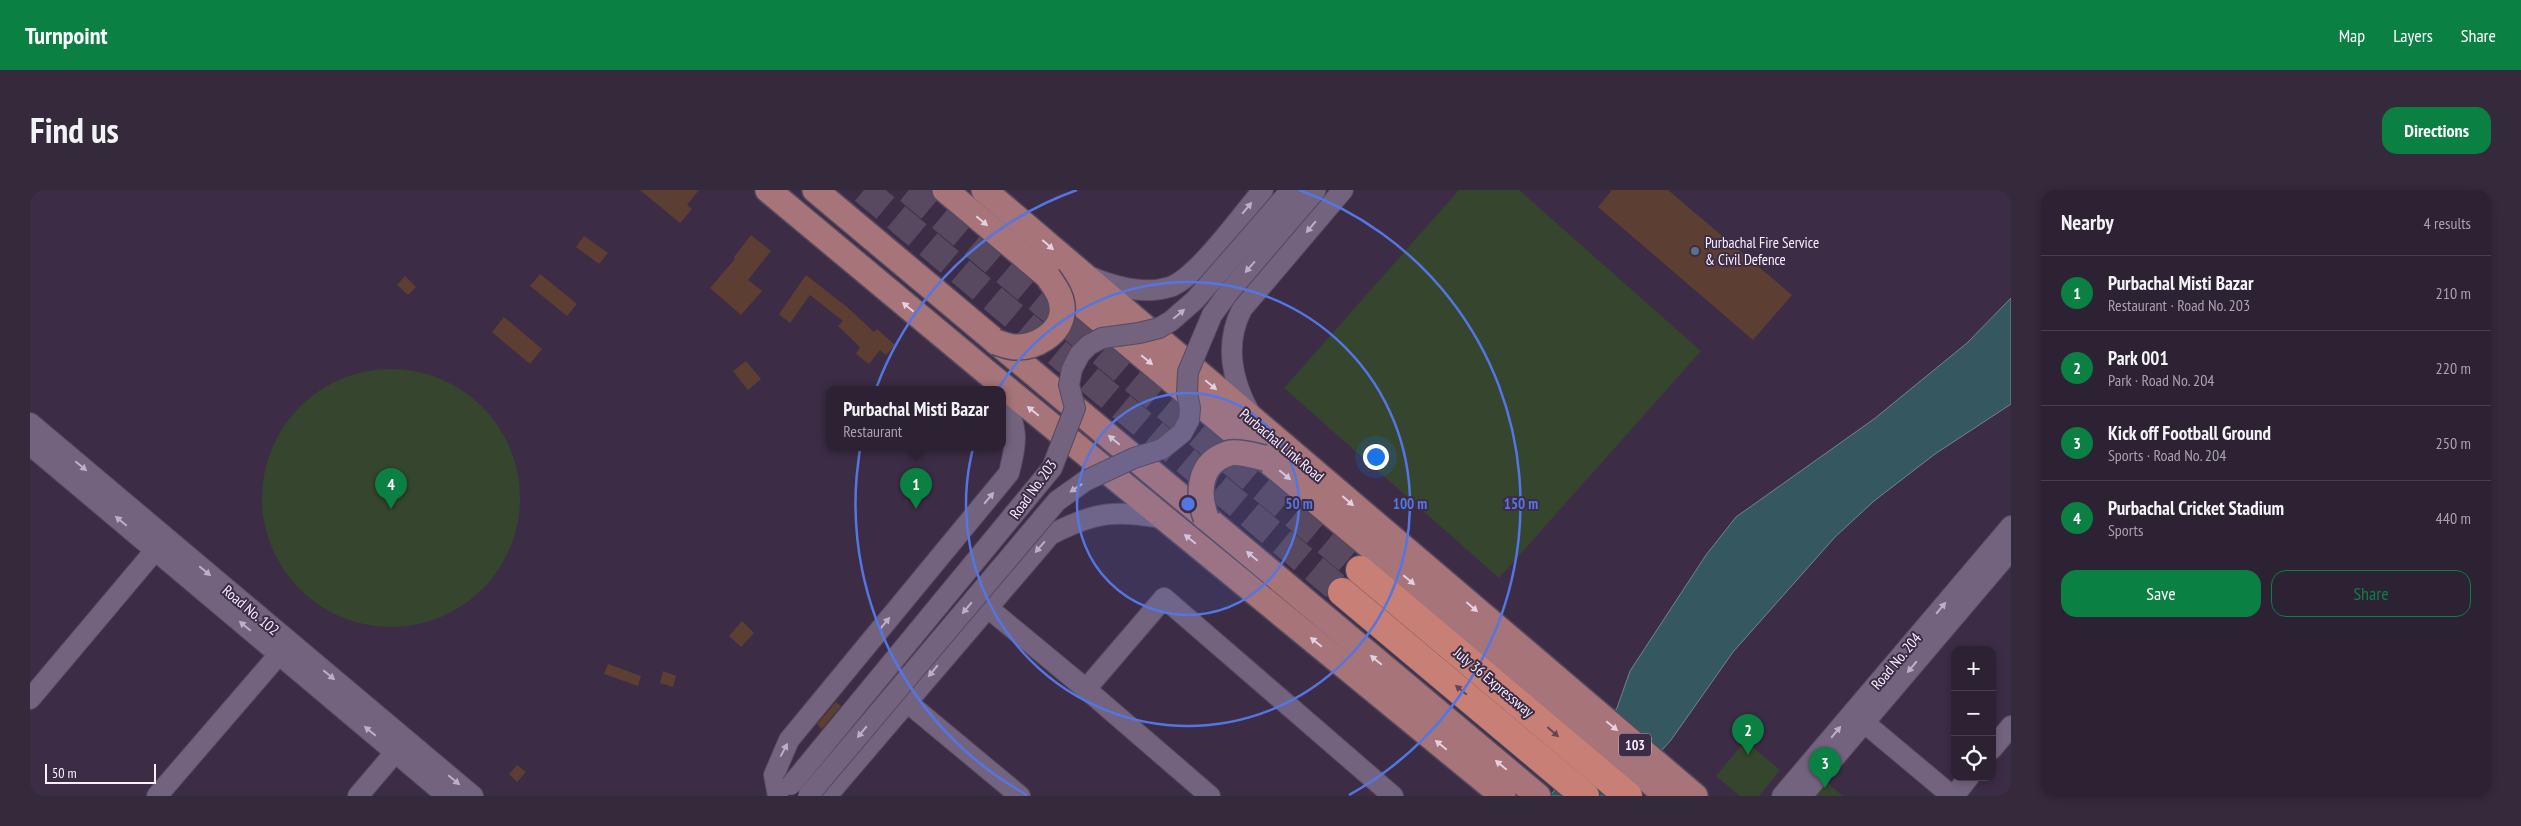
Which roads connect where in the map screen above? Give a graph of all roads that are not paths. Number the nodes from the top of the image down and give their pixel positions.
1 (768, 190) edge
2 (815, 190) edge
3 (945, 190) edge
4 (1262, 190) edge
5 (1291, 190) edge
6 (1316, 190) edge
7 (1343, 190) edge
8 (995, 193) edge
9 (1078, 272) junction
10 (1048, 277) junction
11 (1118, 336) junction
12 (996, 342) junction
13 (994, 383) edge
14 (1006, 392) edge
15 (1187, 393) junction
16 (1006, 405) edge
17 (1075, 408) junction
18 (1254, 421) junction
19 (30, 423) edge
20 (38, 452) edge
21 (1134, 458) junction
22 (1265, 458) junction
23 (1206, 518) junction
24 (1166, 519) junction
25 (2011, 526) edge
26 (161, 544) junction
27 (2011, 550) edge
28 (1360, 570) tunnel mouth
29 (1342, 592) tunnel mouth
30 (987, 607) junction
31 (284, 648) junction
32 (1086, 690) junction
33 (30, 699) edge
34 (907, 702) junction
35 (1859, 718) junction
36 (2011, 726) edge
37 (1996, 744) edge
38 (401, 746) junction
39 (1966, 781) edge
40 (784, 792) edge
41 (837, 792) edge
42 (1498, 792) edge
43 (157, 796) edge
44 (358, 796) edge
45 (447, 796) edge
46 (473, 796) edge
47 (808, 796) edge
48 (1020, 796) edge
49 (1210, 796) edge
50 (1393, 796) edge
51 (1538, 796) edge
52 (1585, 796) edge
53 (1628, 796) edge
54 (1667, 796) edge
55 (1695, 796) edge
56 (1782, 796) edge
57 (1802, 796) edge
58 (1953, 796) edge

13 -> 1 main road
2 - 12 main road
3 -> 10 main road
9 -> 4 street
11 -> 5 street, bridge
6 -> 15 street, Road No. 203, bridge
7 -> 18 street
8 -> 9 main road, Purbachal Link Road
9 -> 18 main road, Purbachal Link Road
10 - 11 main road, bridge
10 - 12 main road, bridge
11 -> 15 main road
11 - 17 street, bridge
12 - 17 main road, bridge
24 -> 14 main road
15 - 21 street, Road No. 203, bridge
15 - 22 main road, bridge
40 -> 16 street, Road No. 203
21 -> 17 main road
17 - 40 street, Road No. 203, bridge
18 -> 55 main road, Purbachal Link Road / 103
19 - 20 street, Road No. 102
20 - 26 street, Road No. 102
21 - 23 main road
21 -> 47 street, Road No. 203, bridge
22 - 23 main road, bridge
22 -> 54 main road
51 -> 23 main road
24 -> 30 street
42 -> 24 main road
35 -> 25 street, Road No. 204
26 - 31 street, Road No. 102
26 - 33 street
27 -> 35 street, Road No. 204
28 -> 53 highway, July 36 Expressway
52 -> 29 highway, July 36 Expressway
30 - 32 street
30 -> 34 street
31 - 38 street, Road No. 102
31 - 43 street
32 - 49 street
32 - 50 street
34 - 41 street
34 - 48 street
56 -> 35 street, Road No. 204
35 - 57 street, Road No. 204
35 - 58 street
36 - 37 street
38 - 44 street
38 - 45 street, Road No. 102
38 -> 46 street, Road No. 102
39 - 58 street

